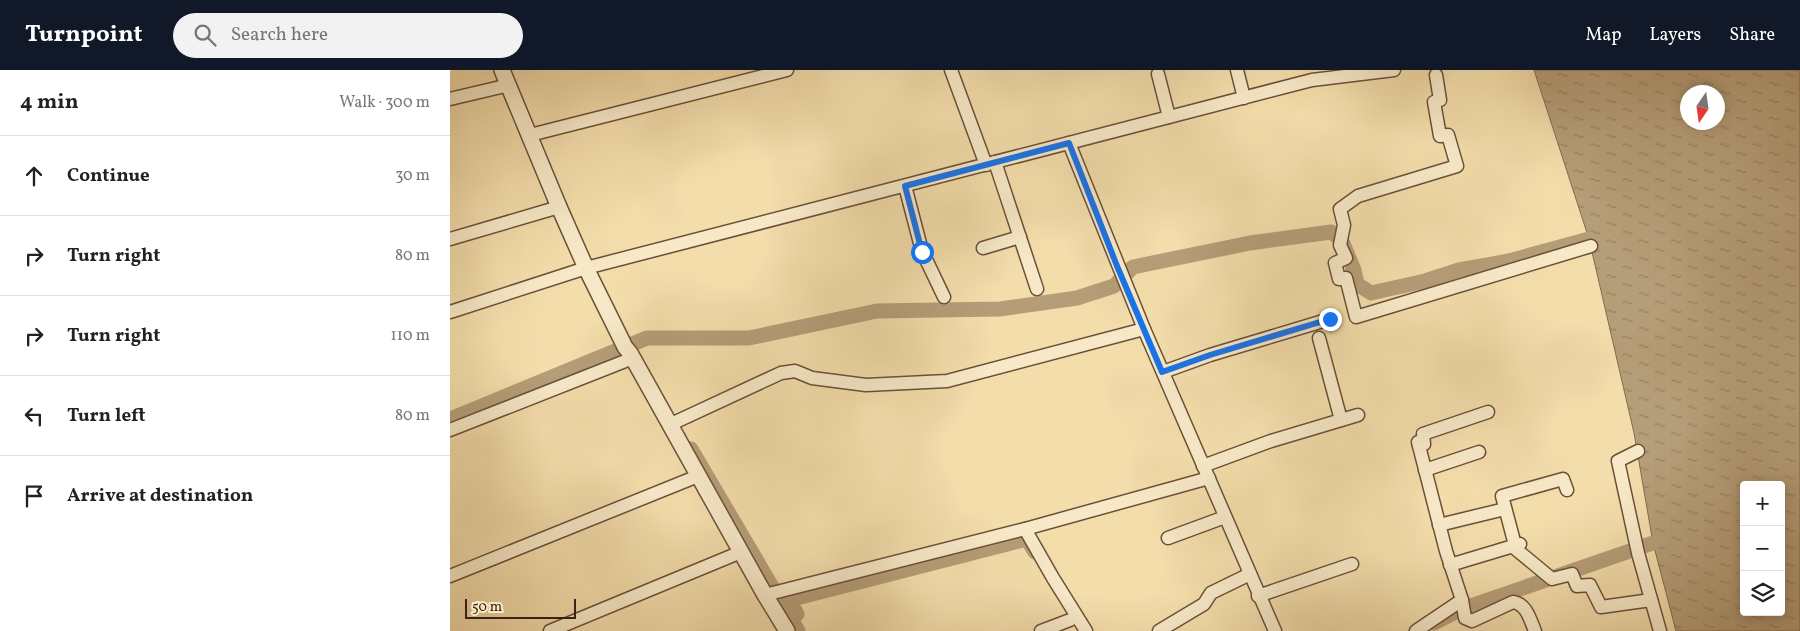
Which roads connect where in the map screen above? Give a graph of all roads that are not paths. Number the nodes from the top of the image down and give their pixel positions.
1 (502, 70) edge
2 (787, 70) edge
3 (952, 70) edge
4 (1237, 70) edge
5 (1394, 70) edge
6 (1158, 74) dead end
7 (1436, 75) dead end
8 (509, 85) junction
9 (1244, 98) junction
10 (450, 99) edge
11 (1169, 117) junction
12 (530, 135) junction
13 (1069, 143) junction
14 (990, 163) junction
15 (905, 186) junction
16 (559, 207) junction
17 (1020, 237) junction
18 (450, 239) edge
19 (1590, 246) dead end
20 (983, 248) dead end
21 (586, 268) junction
22 (1037, 289) dead end
23 (944, 297) dead end
24 (450, 312) edge
25 (1330, 319) dead end
26 (1144, 329) junction
27 (1319, 338) dead end
28 (629, 353) junction
29 (1162, 372) junction
30 (1488, 412) dead end
31 (1358, 415) dead end
32 (1341, 420) junction
33 (669, 425) junction
34 (450, 430) edge
35 (1638, 451) dead end
36 (1479, 452) dead end
37 (1425, 470) junction
38 (1206, 472) junction
39 (698, 476) junction
40 (1567, 490) dead end
41 (1505, 509) junction
42 (1225, 517) junction
43 (1439, 525) junction
44 (1025, 529) junction
45 (1168, 538) dead end
46 (1516, 545) junction
47 (741, 552) junction
48 (1352, 564) dead end
49 (1450, 566) junction
50 (1250, 574) junction
51 (450, 576) edge
52 (765, 595) junction
53 (1258, 596) junction
54 (1651, 600) junction
55 (1462, 601) junction
56 (1070, 620) dead end
57 (784, 629) edge
58 (550, 631) edge
59 (1041, 631) edge
60 (1086, 631) edge
61 (1160, 631) edge
62 (1275, 631) edge
63 (1416, 631) edge
64 (1535, 631) edge
65 (1660, 631) edge

1 - 8 street
2 - 12 street
3 - 14 street
4 - 9 street
5 - 9 street
6 - 11 street
7 - 19 street
8 - 10 street
8 - 12 street
9 - 11 street
11 - 13 street
12 - 16 street
13 - 14 street
13 - 26 street
14 - 15 street
14 - 17 street
15 - 21 street
15 - 23 street
16 - 18 street
16 - 21 street
17 - 20 street
17 - 22 street
21 - 24 street
21 - 28 street
25 - 29 street
26 - 29 street
26 - 33 street
27 - 32 street
28 - 33 street
28 - 34 street
29 - 38 street
30 - 37 street
31 - 32 street
32 - 38 street
33 - 39 street
35 - 54 street
36 - 37 street
37 - 43 street
38 - 42 street
38 - 44 street
39 - 47 street
39 - 51 street
40 - 41 street
41 - 43 street
41 - 46 street
42 - 45 street
42 - 50 street
43 - 49 street
44 - 52 street
44 - 60 street
46 - 49 street
46 - 54 street
47 - 52 street
47 - 58 street
48 - 53 street
49 - 55 street
50 - 53 street
50 - 61 street
52 - 57 street
53 - 62 street
54 - 65 street
55 - 63 street
55 - 64 street
56 - 59 street

